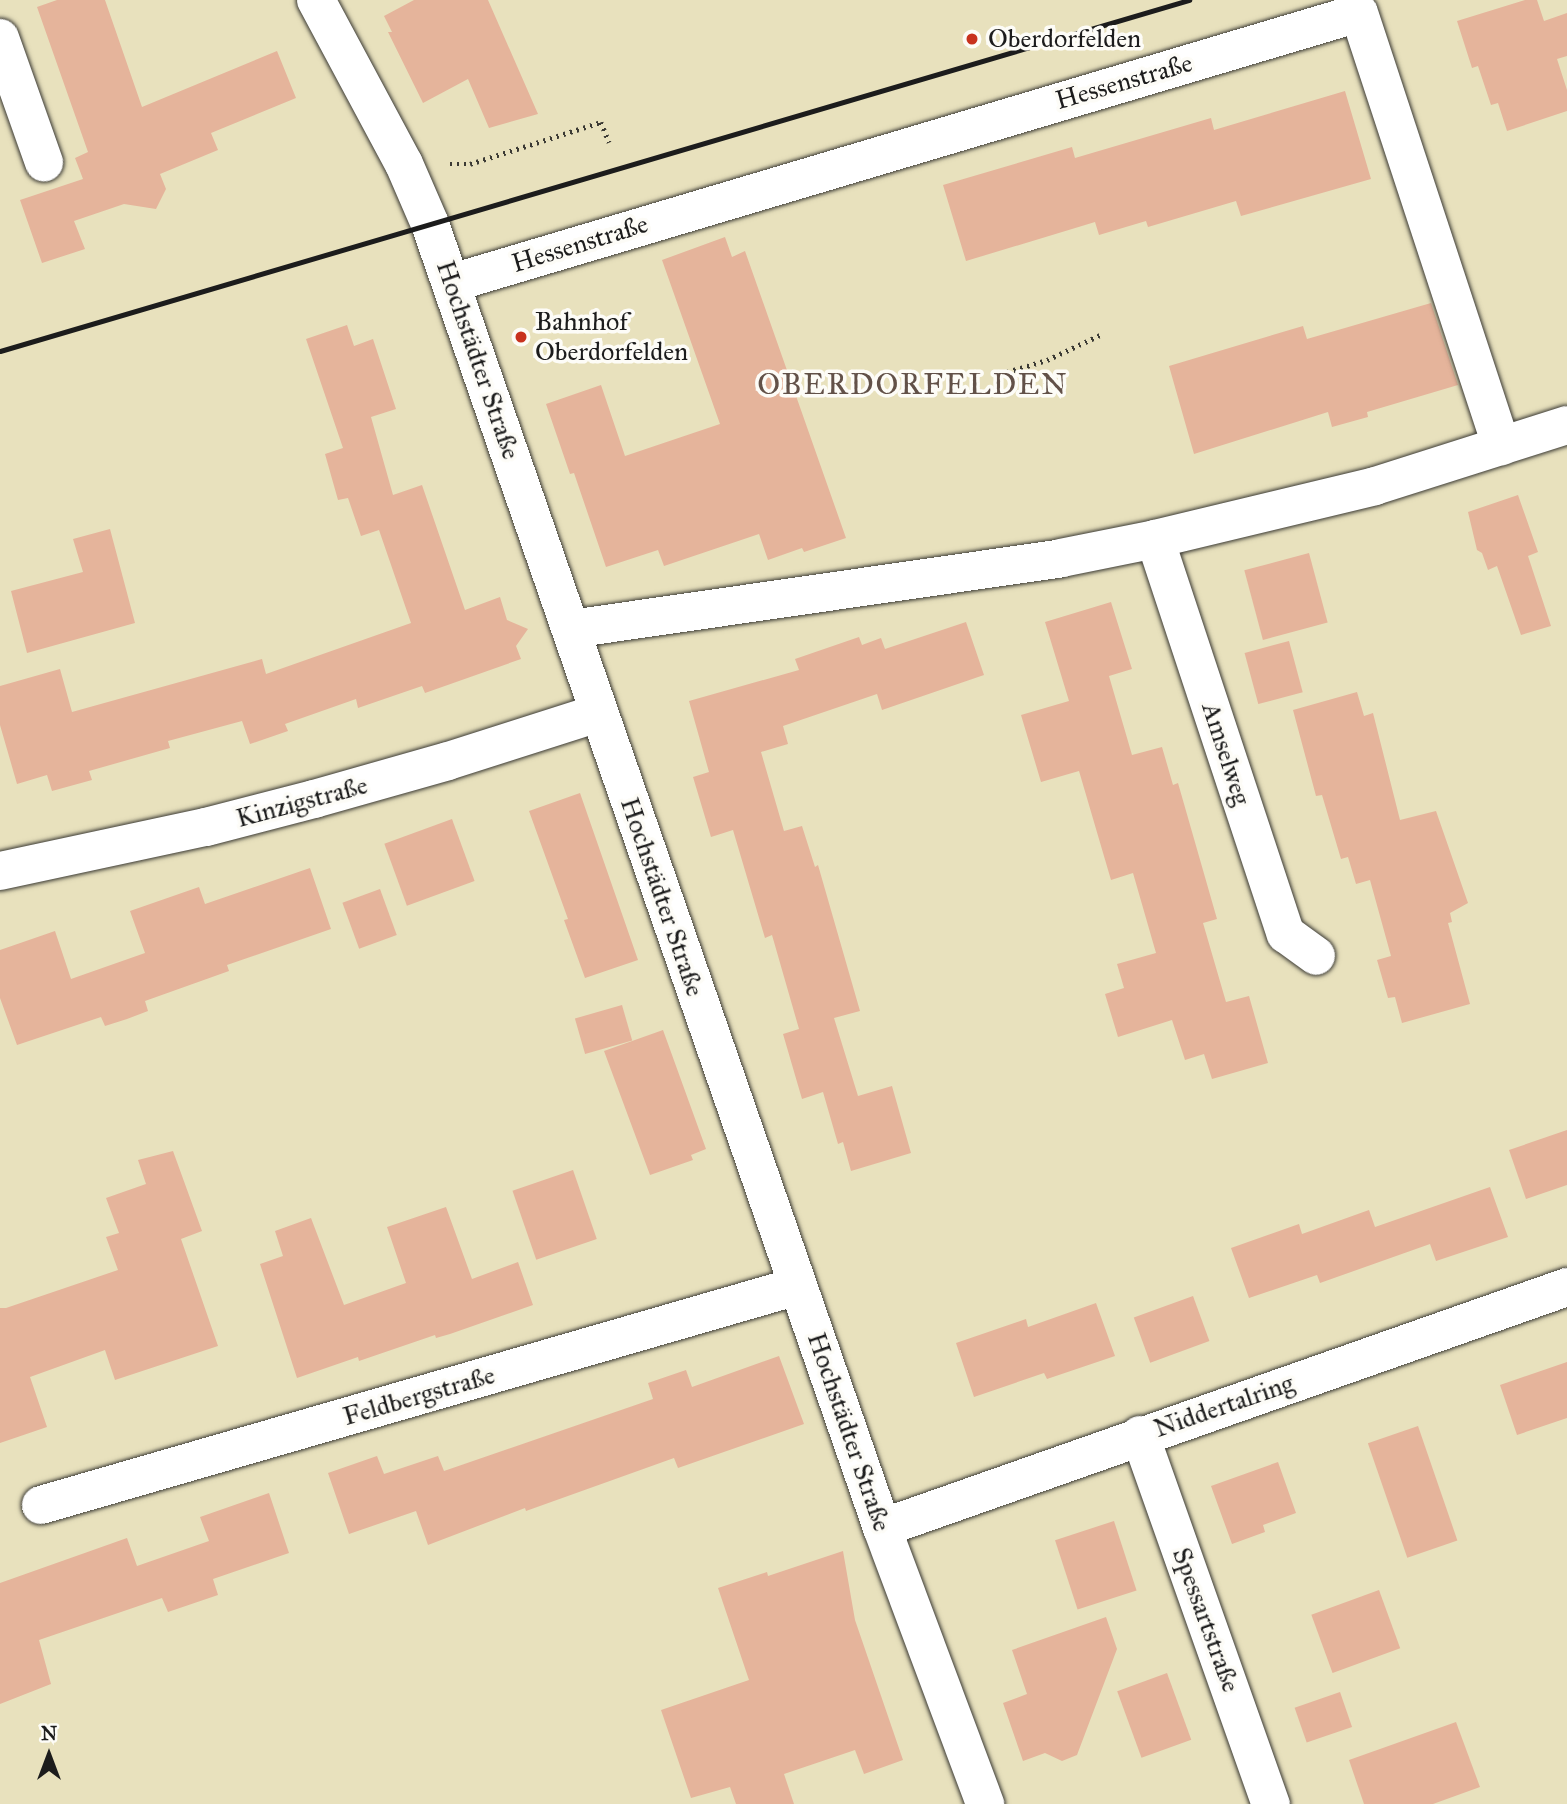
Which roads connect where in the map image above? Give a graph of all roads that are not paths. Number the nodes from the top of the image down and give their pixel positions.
1 (316, 0) edge
2 (0, 38) edge
3 (44, 162) dead end
4 (452, 283) junction
5 (1567, 425) edge
6 (1502, 446) junction
7 (1155, 539) junction
8 (570, 629) junction
9 (598, 713) junction
10 (0, 871) edge
11 (1316, 956) dead end
12 (798, 1286) junction
13 (1567, 1287) edge
14 (1140, 1435) junction
15 (41, 1505) dead end
16 (882, 1528) junction
17 (985, 1804) edge
18 (1271, 1804) edge

1 - 4 street, Hochstädter Straße
2 - 3 street
4 - 6 street, Hessenstraße
4 - 8 street, Hochstädter Straße
5 - 6 street
6 - 7 street
7 - 8 street
7 - 11 street, Amselweg
8 - 9 street, Hochstädter Straße
9 - 10 street, Kinzigstraße
9 - 12 street, Hochstädter Straße
12 - 15 street, Feldbergstraße
12 - 16 street, Hochstädter Straße
13 - 14 street, Niddertalring
14 - 16 street, Niddertalring
14 - 18 street, Spessartstraße
16 - 17 street, Hochstädter Straße

